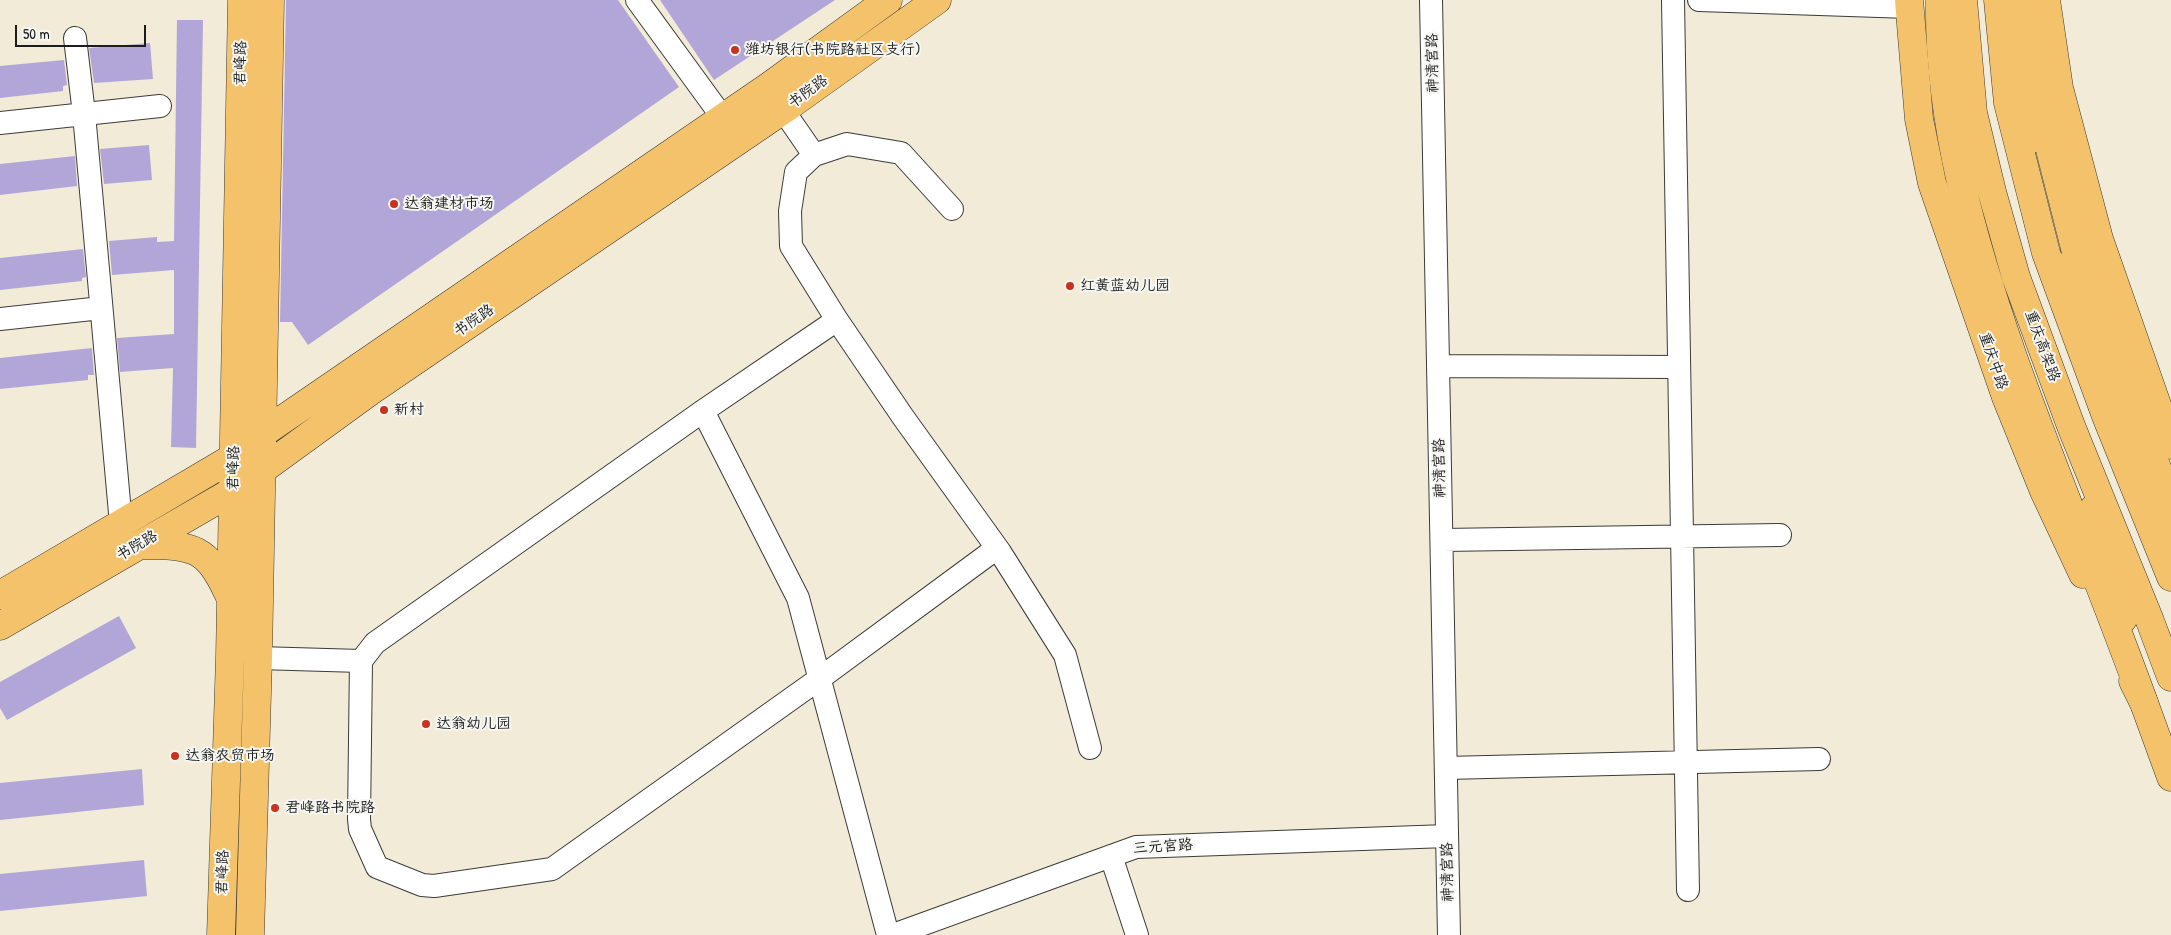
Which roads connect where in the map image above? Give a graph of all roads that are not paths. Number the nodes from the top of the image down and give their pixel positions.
1 (242, 0) edge
2 (270, 0) edge
3 (637, 0) edge
4 (888, 0) edge
5 (936, 0) edge
6 (1431, 0) edge
7 (1673, 0) edge
8 (1699, 0) edge
9 (1940, 0) edge
10 (1952, 0) edge
11 (1963, 0) edge
12 (1998, 0) edge
13 (2014, 0) edge
14 (2029, 0) edge
15 (2046, 0) edge
16 (1909, 3) edge
17 (75, 38) dead end
18 (160, 106) dead end
19 (783, 110) junction
20 (84, 114) junction
21 (723, 118) junction
22 (0, 123) edge
23 (814, 155) junction
24 (952, 209) dead end
25 (101, 308) junction
26 (0, 319) edge
27 (837, 320) junction
28 (1438, 366) junction
29 (1680, 367) junction
30 (703, 411) junction
31 (263, 433) junction
32 (2171, 445) edge
33 (234, 457) junction
34 (262, 469) junction
35 (233, 491) junction
36 (2168, 496) edge
37 (121, 524) junction
38 (1780, 535) dead end
39 (1682, 537) junction
40 (1442, 540) junction
41 (2171, 541) edge
42 (140, 545) junction
43 (997, 548) junction
44 (2171, 577) edge
45 (0, 595) edge
46 (231, 599) junction
47 (0, 626) edge
48 (258, 658) junction
49 (361, 661) junction
50 (2171, 677) edge
51 (819, 678) junction
52 (2144, 703) junction
53 (1090, 748) dead end
54 (1819, 759) dead end
55 (1686, 763) junction
56 (1446, 768) junction
57 (2171, 777) edge
58 (1447, 836) junction
59 (1111, 856) junction
60 (1688, 890) dead end
61 (221, 935) edge
62 (250, 935) edge
63 (888, 935) edge
64 (893, 935) edge
65 (1137, 935) edge
66 (1449, 935) edge

1 - 33 main road, 君峰路
2 - 31 main road, 君峰路
3 - 21 street
4 - 21 main road, 书院路
5 - 19 main road, 书院路
6 - 28 street, 神清宫路
7 - 29 street
8 - 16 street
9 - 52 main road
10 - 52 main road, 重庆中路
11 - 50 main road, 重庆高架路
12 - 44 main road
13 - 41 main road
14 - 36 main road
15 - 32 main road
16 - 52 main road, 重庆中路
17 - 20 street
18 - 20 street
19 - 23 street
19 - 34 main road, 书院路
20 - 22 street
20 - 25 street
21 - 31 main road, 书院路
23 - 24 street
23 - 27 street
25 - 26 street
25 - 37 street
27 - 30 street
27 - 43 street
28 - 29 street
28 - 40 street, 神清宫路
29 - 39 street
30 - 49 street
30 - 51 street
31 - 33 main road, 书院路
31 - 34 main road, 君峰路
33 - 35 main road, 君峰路
33 - 37 main road, 书院路
34 - 35 main road, 书院路
34 - 48 main road, 君峰路
35 - 42 main road, 书院路
35 - 46 main road, 君峰路
37 - 45 main road, 书院路
38 - 39 street
39 - 40 street
39 - 55 street
40 - 56 street, 神清宫路
42 - 46 main road
42 - 47 main road, 书院路
43 - 51 street
43 - 53 street
46 - 61 main road, 君峰路
48 - 49 street
48 - 62 main road, 君峰路
49 - 51 street
51 - 63 street
52 - 57 main road, 重庆中路
54 - 55 street
55 - 56 street
55 - 60 street
56 - 58 street, 神清宫路
58 - 59 street, 三元宫路
58 - 66 street, 神清宫路
59 - 64 street, 三元宫路
59 - 65 street

